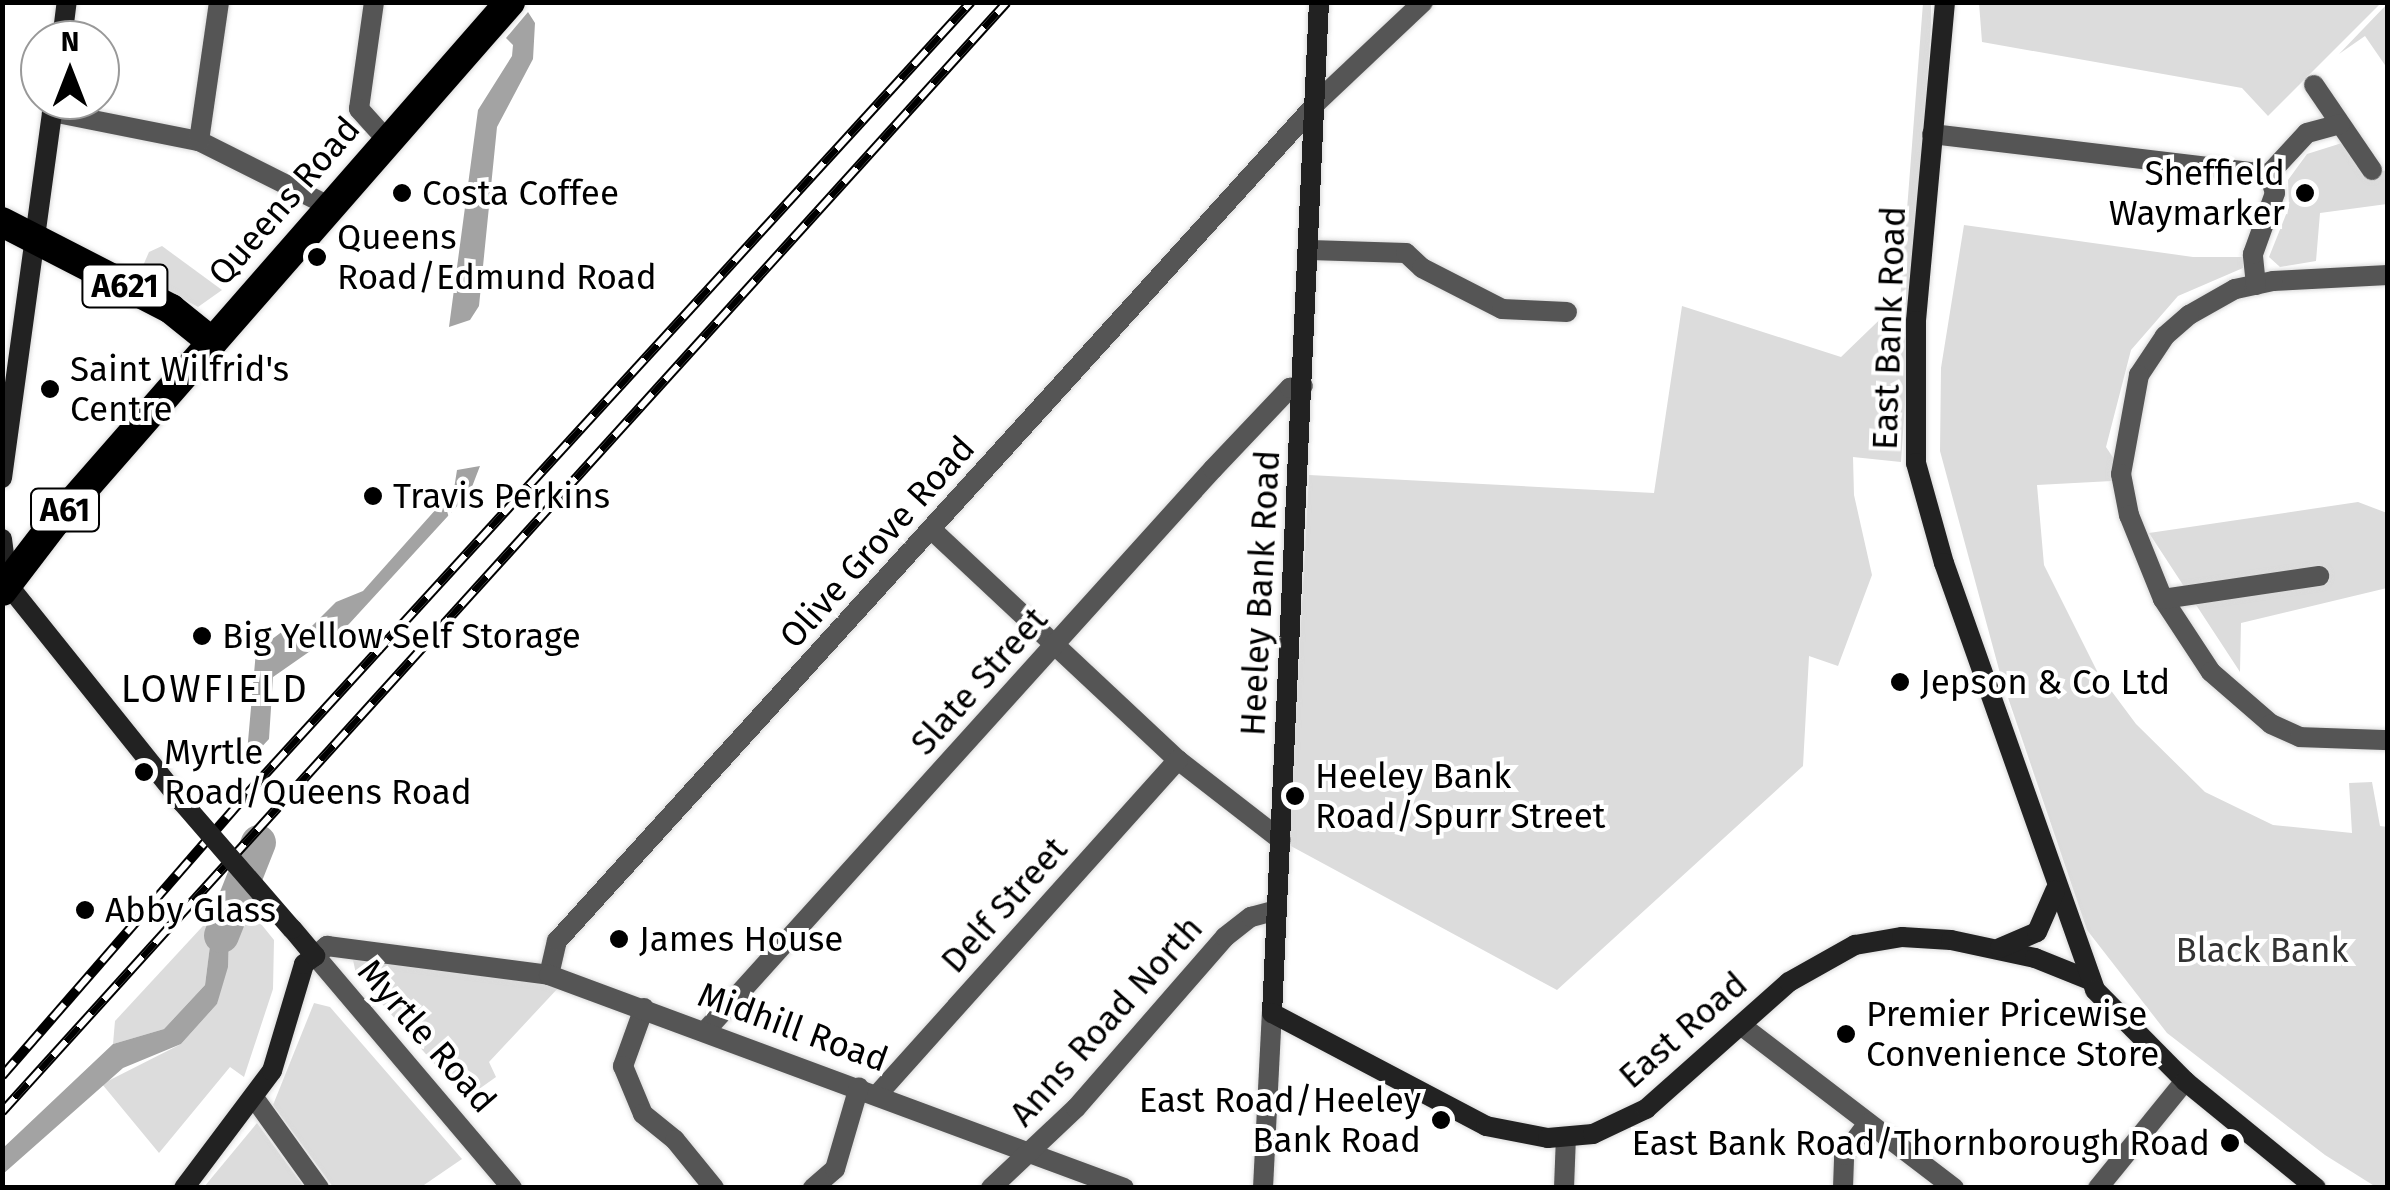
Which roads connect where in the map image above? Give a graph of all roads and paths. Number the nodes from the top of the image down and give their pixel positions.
1 (219, 2) edge
2 (374, 2) edge
3 (1320, 2) edge
4 (1423, 2) edge
5 (1945, 2) edge
6 (508, 6) edge
7 (2314, 85) dead end
8 (1316, 104) junction
9 (51, 120) edge
10 (112, 120) edge
11 (2340, 124) junction
12 (1932, 134) junction
13 (386, 139) junction
14 (200, 141) junction
15 (1266, 158) junction
16 (1313, 168) junction
17 (2372, 170) dead end
18 (2269, 174) junction
19 (329, 206) junction
20 (2, 222) edge
21 (33, 239) junction
22 (1310, 250) junction
23 (2388, 275) edge
24 (2256, 285) junction
25 (1567, 312) dead end
26 (212, 342) junction
27 (1303, 386) junction
28 (2, 478) edge
29 (932, 530) junction
30 (2, 539) edge
31 (2318, 576) dead end
32 (4, 584) edge
33 (2163, 599) junction
34 (1055, 646) junction
35 (2388, 740) edge
36 (1178, 760) junction
37 (1281, 840) junction
38 (2055, 890) junction
39 (1277, 910) junction
40 (1998, 948) junction
41 (315, 956) junction
42 (549, 975) junction
43 (2090, 980) junction
44 (644, 1008) junction
45 (1272, 1013) junction
46 (1742, 1026) junction
47 (708, 1028) junction
48 (2185, 1081) junction
49 (869, 1091) junction
50 (255, 1099) junction
51 (1868, 1123) junction
52 (1566, 1137) junction
53 (1032, 1151) junction
54 (184, 1188) edge
55 (319, 1188) edge
56 (512, 1188) edge
57 (714, 1188) edge
58 (813, 1188) edge
59 (991, 1188) edge
60 (1124, 1188) edge
61 (1263, 1188) edge
62 (1564, 1188) edge
63 (1843, 1188) edge
64 (1954, 1188) edge
65 (2098, 1188) edge
66 (2316, 1188) edge

1 - 14 street
2 - 13 street
3 - 8 street, Heeley Bank Road
4 - 8 street, Olive Grove Road
5 - 12 street, East Bank Road
6 - 13 highway, Queens Road / A61
7 - 11 street
8 - 15 street, Olive Grove Road
8 - 16 street, Heeley Bank Road
9 - 21 street
10 - 14 street
11 - 17 street
11 - 18 street
12 - 18 street
12 - 38 street, East Bank Road
13 - 19 highway, Queens Road / A61
14 - 19 street
15 - 16 street
15 - 29 street, Olive Grove Road
16 - 22 street, Heeley Bank Road
18 - 24 street
19 - 26 highway, Queens Road / A61
20 - 21 highway, A621
21 - 26 highway, A621
21 - 28 street
22 - 25 street
22 - 27 street, Heeley Bank Road
23 - 24 street
24 - 33 street
26 - 32 highway, Queens Road / A61
27 - 34 street, Slate Street
27 - 37 street, Heeley Bank Road
29 - 34 street
29 - 42 street, Olive Grove Road
30 - 32 street
31 - 33 street
32 - 41 street, Myrtle Road, bridge
33 - 35 street
34 - 36 street
34 - 47 street, Slate Street
36 - 37 street
36 - 49 street, Delf Street
37 - 39 street, Heeley Bank Road
38 - 40 street
38 - 43 street, East Bank Road
39 - 45 street, Heeley Bank Road
39 - 53 street, Anns Road North
40 - 43 street, East Road
40 - 46 street, East Road
41 - 42 street, Midhill Road
41 - 50 street
41 - 56 street, Myrtle Road
42 - 44 street, Midhill Road
43 - 48 street, East Bank Road
44 - 47 street, Midhill Road
44 - 57 street
45 - 52 street, East Road
45 - 61 street, Heeley Bank Road
46 - 51 street
46 - 52 street, East Road
47 - 49 street, Midhill Road
48 - 65 street
48 - 66 street, East Bank Road
49 - 53 street, Midhill Road
49 - 58 street
50 - 54 street
50 - 55 street
51 - 63 street
51 - 64 street
52 - 62 street
53 - 59 street, Anns Road North
53 - 60 street, Midhill Road

